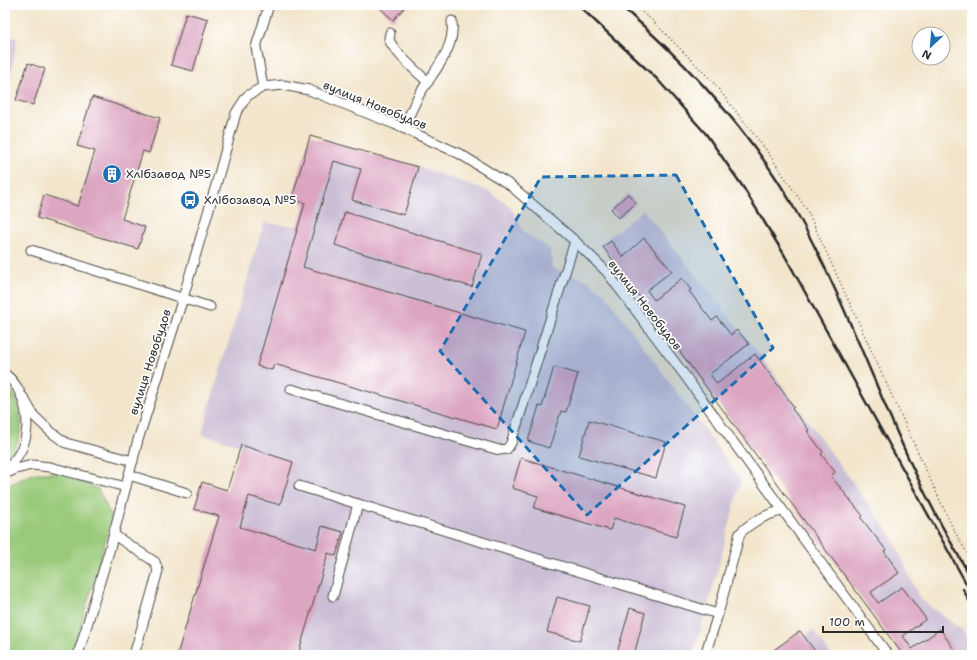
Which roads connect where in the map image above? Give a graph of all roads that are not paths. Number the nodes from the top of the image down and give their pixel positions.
1 (269, 5) edge
2 (452, 21) dead end
3 (390, 33) dead end
4 (428, 82) junction
5 (263, 87) junction
6 (403, 128) junction
7 (575, 241) junction
8 (31, 250) dead end
9 (183, 298) junction
10 (210, 307) dead end
11 (5, 374) edge
12 (291, 389) dead end
13 (23, 397) junction
14 (133, 461) junction
15 (5, 471) edge
16 (5, 474) edge
17 (129, 475) junction
18 (299, 486) dead end
19 (126, 487) junction
20 (187, 493) dead end
21 (358, 504) junction
22 (782, 510) junction
23 (114, 535) junction
24 (333, 596) dead end
25 (718, 614) junction
26 (78, 655) edge
27 (134, 655) edge
28 (705, 655) edge
29 (888, 655) edge

1 - 5 street
2 - 4 street
3 - 4 street
4 - 6 street
5 - 6 street, вулиця Новобудов
5 - 9 street, вулиця Новобудов
6 - 7 street, вулиця Новобудов
7 - 12 street
7 - 22 street, вулиця Новобудов
8 - 9 street
9 - 10 street
9 - 14 street, вулиця Новобудов
11 - 13 street
13 - 14 street
13 - 15 street
14 - 17 street, вулиця Новобудов
16 - 19 street
17 - 19 street, вулиця Новобудов
17 - 20 street
18 - 21 street
19 - 23 street, вулиця Новобудов
21 - 24 street
21 - 25 street
22 - 25 street
22 - 29 street, вулиця Новобудов
23 - 26 street, вулиця Новобудов
23 - 27 street
25 - 28 street

